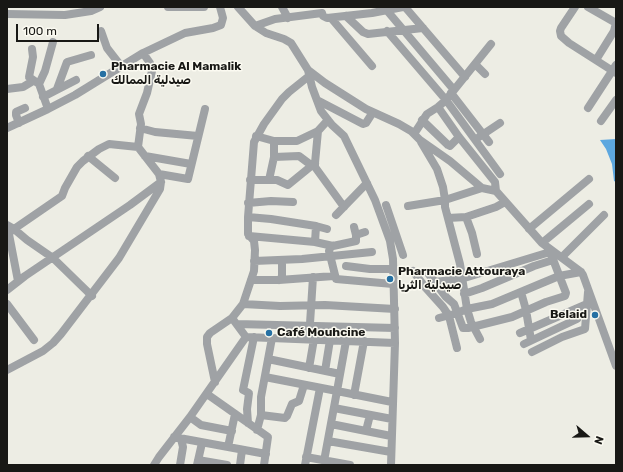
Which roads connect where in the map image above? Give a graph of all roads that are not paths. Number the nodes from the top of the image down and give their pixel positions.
1 (100, 7) edge
2 (168, 7) edge
3 (204, 7) edge
4 (220, 7) edge
5 (238, 7) edge
6 (282, 7) edge
7 (404, 7) edge
8 (575, 7) edge
9 (588, 7) edge
10 (385, 9) edge
11 (323, 10) edge
12 (7, 14) edge
13 (346, 16) junction
14 (288, 18) junction
15 (331, 18) junction
16 (616, 23) edge
17 (255, 26) junction
18 (423, 28) junction
19 (404, 29) junction
20 (101, 31) dead end
21 (387, 31) junction
22 (53, 42) dead end
23 (491, 44) dead end
24 (32, 49) dead end
25 (142, 53) junction
26 (91, 55) dead end
27 (596, 60) junction
28 (475, 64) junction
29 (121, 66) junction
30 (372, 66) dead end
31 (615, 70) edge
32 (309, 73) junction
33 (485, 74) dead end
34 (465, 77) junction
35 (76, 80) dead end
36 (36, 82) junction
37 (7, 89) edge
38 (56, 89) junction
39 (453, 91) junction
40 (43, 97) junction
41 (317, 100) junction
42 (446, 100) junction
43 (616, 100) edge
44 (438, 107) junction
45 (25, 108) dead end
46 (588, 108) dead end
47 (48, 109) junction
48 (205, 109) dead end
49 (373, 112) junction
50 (328, 120) junction
51 (422, 120) junction
52 (601, 121) dead end
53 (19, 123) junction
54 (500, 123) dead end
55 (7, 128) edge
56 (140, 128) junction
57 (318, 131) junction
58 (483, 134) junction
59 (198, 136) junction
60 (256, 136) junction
61 (459, 136) junction
62 (417, 137) junction
63 (475, 139) junction
64 (274, 141) junction
65 (489, 142) dead end
66 (465, 145) junction
67 (138, 147) junction
68 (88, 156) junction
69 (145, 156) junction
70 (274, 156) junction
71 (191, 164) junction
72 (313, 164) junction
73 (159, 174) junction
74 (500, 174) dead end
75 (115, 178) dead end
76 (589, 179) dead end
77 (250, 180) junction
78 (269, 180) junction
79 (161, 182) junction
80 (367, 183) junction
81 (482, 188) junction
82 (496, 190) junction
83 (445, 200) junction
84 (293, 202) dead end
85 (505, 202) junction
86 (248, 203) junction
87 (589, 204) dead end
88 (386, 205) dead end
89 (408, 206) dead end
90 (344, 207) junction
91 (604, 214) dead end
92 (336, 215) dead end
93 (248, 217) junction
94 (466, 217) junction
95 (448, 218) junction
96 (316, 226) junction
97 (390, 227) junction
98 (9, 229) edge
99 (327, 229) dead end
100 (529, 229) junction
101 (358, 231) dead end
102 (249, 236) junction
103 (315, 242) junction
104 (337, 245) junction
105 (547, 248) junction
106 (372, 252) dead end
107 (478, 254) dead end
108 (342, 255) junction
109 (403, 255) dead end
110 (330, 257) junction
111 (562, 257) junction
112 (53, 258) junction
113 (282, 260) junction
114 (553, 260) junction
115 (254, 261) junction
116 (346, 266) dead end
117 (393, 269) junction
118 (413, 271) dead end
119 (581, 272) junction
120 (428, 273) dead end
121 (516, 274) junction
122 (334, 276) junction
123 (559, 276) junction
124 (314, 277) junction
125 (462, 279) junction
126 (251, 280) junction
127 (279, 280) junction
128 (18, 281) junction
129 (434, 282) junction
130 (518, 283) dead end
131 (393, 284) junction
132 (425, 287) junction
133 (7, 290) edge
134 (588, 290) junction
135 (521, 292) junction
136 (464, 294) junction
137 (92, 296) junction
138 (7, 304) edge
139 (243, 304) junction
140 (587, 304) junction
141 (312, 305) junction
142 (395, 309) junction
143 (467, 309) junction
144 (526, 310) junction
145 (458, 313) junction
146 (449, 316) junction
147 (439, 318) dead end
148 (577, 319) dead end
149 (235, 321) junction
150 (310, 325) junction
151 (474, 326) junction
152 (394, 328) junction
153 (529, 328) junction
154 (520, 333) dead end
155 (250, 337) junction
156 (272, 338) junction
157 (312, 339) junction
158 (480, 339) dead end
159 (34, 340) dead end
160 (330, 340) junction
161 (346, 341) junction
162 (364, 341) junction
163 (395, 343) junction
164 (457, 348) dead end
165 (532, 352) dead end
166 (268, 360) junction
167 (616, 366) edge
168 (309, 368) junction
169 (7, 370) edge
170 (325, 371) junction
171 (340, 374) junction
172 (265, 377) junction
173 (215, 382) junction
174 (304, 385) junction
175 (320, 388) junction
176 (337, 391) junction
177 (207, 394) junction
178 (354, 395) junction
179 (392, 402) junction
180 (334, 408) junction
181 (235, 414) junction
182 (262, 415) junction
183 (370, 415) junction
184 (190, 417) junction
185 (392, 419) junction
186 (248, 423) junction
187 (331, 424) junction
188 (257, 430) junction
189 (232, 431) junction
190 (366, 431) junction
191 (391, 436) junction
192 (178, 438) junction
193 (328, 441) junction
194 (202, 443) junction
195 (228, 447) junction
196 (242, 450) junction
197 (391, 452) junction
198 (266, 454) junction
199 (306, 461) edge
200 (324, 461) junction
201 (198, 462) edge
202 (154, 465) edge
203 (180, 465) edge
204 (227, 465) edge
205 (240, 465) edge
206 (264, 465) edge
207 (350, 465) edge
208 (391, 465) edge

1 - 12 street
2 - 3 street
4 - 25 street
5 - 17 street
6 - 14 street
7 - 10 street
7 - 18 street
8 - 27 street
9 - 16 street
10 - 13 street
10 - 19 street
11 - 14 street
11 - 15 street
13 - 15 street
13 - 21 street
14 - 17 street
15 - 30 street
16 - 27 street
17 - 32 street
18 - 19 street
18 - 34 street
19 - 21 street
19 - 39 street
20 - 29 street
21 - 42 street
22 - 36 street
23 - 28 street
24 - 36 street
25 - 29 street
25 - 56 street
26 - 38 street
27 - 31 street
28 - 33 street
28 - 34 street
29 - 47 street
31 - 46 street
32 - 41 street
32 - 49 street
32 - 60 street
34 - 39 street
35 - 38 street
36 - 37 street
36 - 40 street
38 - 40 street
39 - 42 street
39 - 58 street
40 - 47 street
41 - 49 street
41 - 50 street
42 - 44 street
42 - 63 street
43 - 52 street
44 - 51 street
44 - 61 street
45 - 53 street
47 - 53 street
48 - 59 street
49 - 62 street
50 - 57 street
50 - 80 street
51 - 61 street
51 - 62 street
53 - 55 street
54 - 58 street
56 - 59 street
56 - 67 street
57 - 64 street
57 - 72 street
58 - 63 street
58 - 65 street
59 - 71 street
60 - 64 street
60 - 77 street
61 - 66 street
62 - 81 street
62 - 83 street
63 - 66 street
63 - 74 street
64 - 70 street
66 - 82 street
67 - 68 street
67 - 69 street
68 - 75 street
68 - 98 street
69 - 71 street
69 - 73 street
70 - 72 street
70 - 78 street
71 - 73 street
72 - 78 street
72 - 90 street
73 - 79 street
76 - 100 street
77 - 78 street
77 - 86 street
79 - 112 street
79 - 137 street
80 - 90 street
80 - 97 street
81 - 82 street
81 - 83 street
82 - 85 street
83 - 89 street
83 - 95 street
84 - 86 street
85 - 94 street
85 - 100 street
86 - 93 street
87 - 105 street
88 - 97 street
90 - 92 street
91 - 111 street
93 - 96 street
93 - 102 street
94 - 95 street
94 - 107 street
95 - 125 street
96 - 99 street
96 - 103 street
97 - 109 street
97 - 117 street
98 - 112 street
98 - 128 street
100 - 105 street
101 - 104 street
102 - 103 street
102 - 115 street
103 - 104 street
104 - 108 street
104 - 110 street
105 - 111 street
105 - 114 street
105 - 125 street
106 - 108 street
108 - 110 street
110 - 113 street
110 - 122 street
111 - 119 street
112 - 128 street
112 - 137 street
113 - 115 street
113 - 127 street
114 - 121 street
114 - 123 street
115 - 126 street
116 - 117 street
117 - 131 street
118 - 132 street
119 - 123 street
119 - 134 street
120 - 129 street
121 - 130 street
121 - 136 street
122 - 124 street
122 - 131 street
123 - 135 street
123 - 144 street
124 - 127 street
124 - 141 street
125 - 129 street
125 - 136 street
126 - 127 street
126 - 139 street
128 - 133 street
129 - 132 street
129 - 145 street
131 - 142 street
132 - 146 street
134 - 140 street
134 - 167 street
135 - 143 street
135 - 144 street
136 - 143 street
137 - 169 street
138 - 159 street
139 - 141 street
139 - 149 street
140 - 153 street
140 - 165 street
141 - 142 street
141 - 150 street
142 - 152 street
143 - 145 street
143 - 151 street
144 - 151 street
144 - 153 street
145 - 146 street
145 - 151 street
146 - 147 street
146 - 164 street
148 - 153 street
149 - 150 street
149 - 155 street
149 - 173 street
150 - 152 street
150 - 157 street
151 - 158 street
152 - 163 street
153 - 154 street
155 - 156 street
155 - 173 street
155 - 186 street
156 - 157 street
156 - 166 street
157 - 160 street
157 - 168 street
160 - 161 street
160 - 170 street
161 - 162 street
161 - 171 street
162 - 163 street
162 - 178 street
163 - 179 street
166 - 168 street
166 - 172 street
168 - 170 street
170 - 171 street
171 - 176 street
172 - 174 street
172 - 182 street
173 - 177 street
174 - 175 street
174 - 182 street
175 - 176 street
175 - 199 street
176 - 178 street
176 - 180 street
177 - 181 street
177 - 184 street
178 - 179 street
179 - 185 street
180 - 183 street
180 - 187 street
181 - 186 street
181 - 189 street
182 - 188 street
183 - 185 street
183 - 190 street
184 - 189 street
184 - 192 street
185 - 191 street
186 - 188 street
187 - 190 street
187 - 193 street
188 - 198 street
189 - 195 street
190 - 191 street
191 - 197 street
192 - 194 street
192 - 202 street
192 - 203 street
193 - 197 street
193 - 200 street
194 - 195 street
194 - 201 street
195 - 196 street
196 - 198 street
196 - 205 street
197 - 208 street
198 - 206 street
199 - 200 street
200 - 207 street
201 - 204 street

